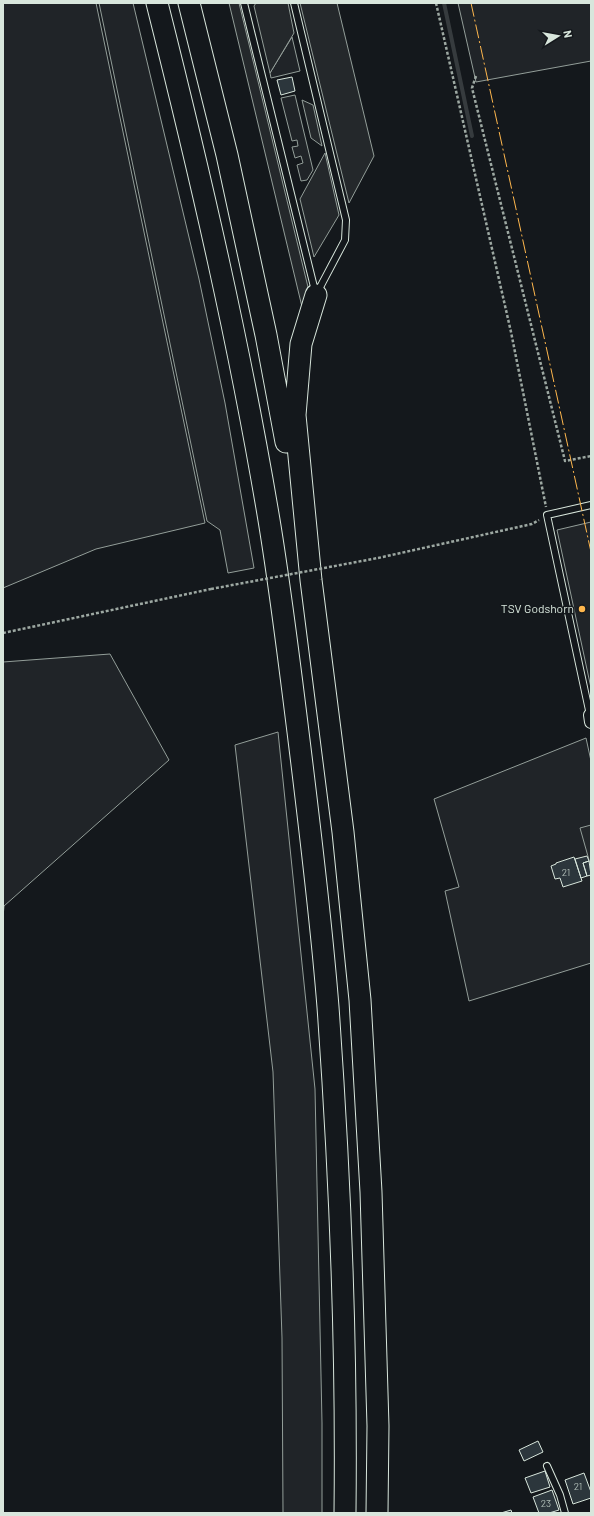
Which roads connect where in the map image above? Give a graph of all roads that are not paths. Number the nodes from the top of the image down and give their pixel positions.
1 (157, 3) edge
2 (189, 3) edge
3 (244, 3) edge
4 (294, 3) edge
5 (316, 295) junction
6 (591, 505) edge
7 (311, 580) junction
8 (590, 719) edge
9 (547, 1466) dead end
10 (345, 1513) edge
11 (377, 1513) edge
12 (564, 1513) edge

1 - 10 highway
2 - 7 highway
3 - 5 lane
4 - 5 lane
5 - 7 highway
6 - 8 lane
7 - 11 highway
9 - 12 lane

